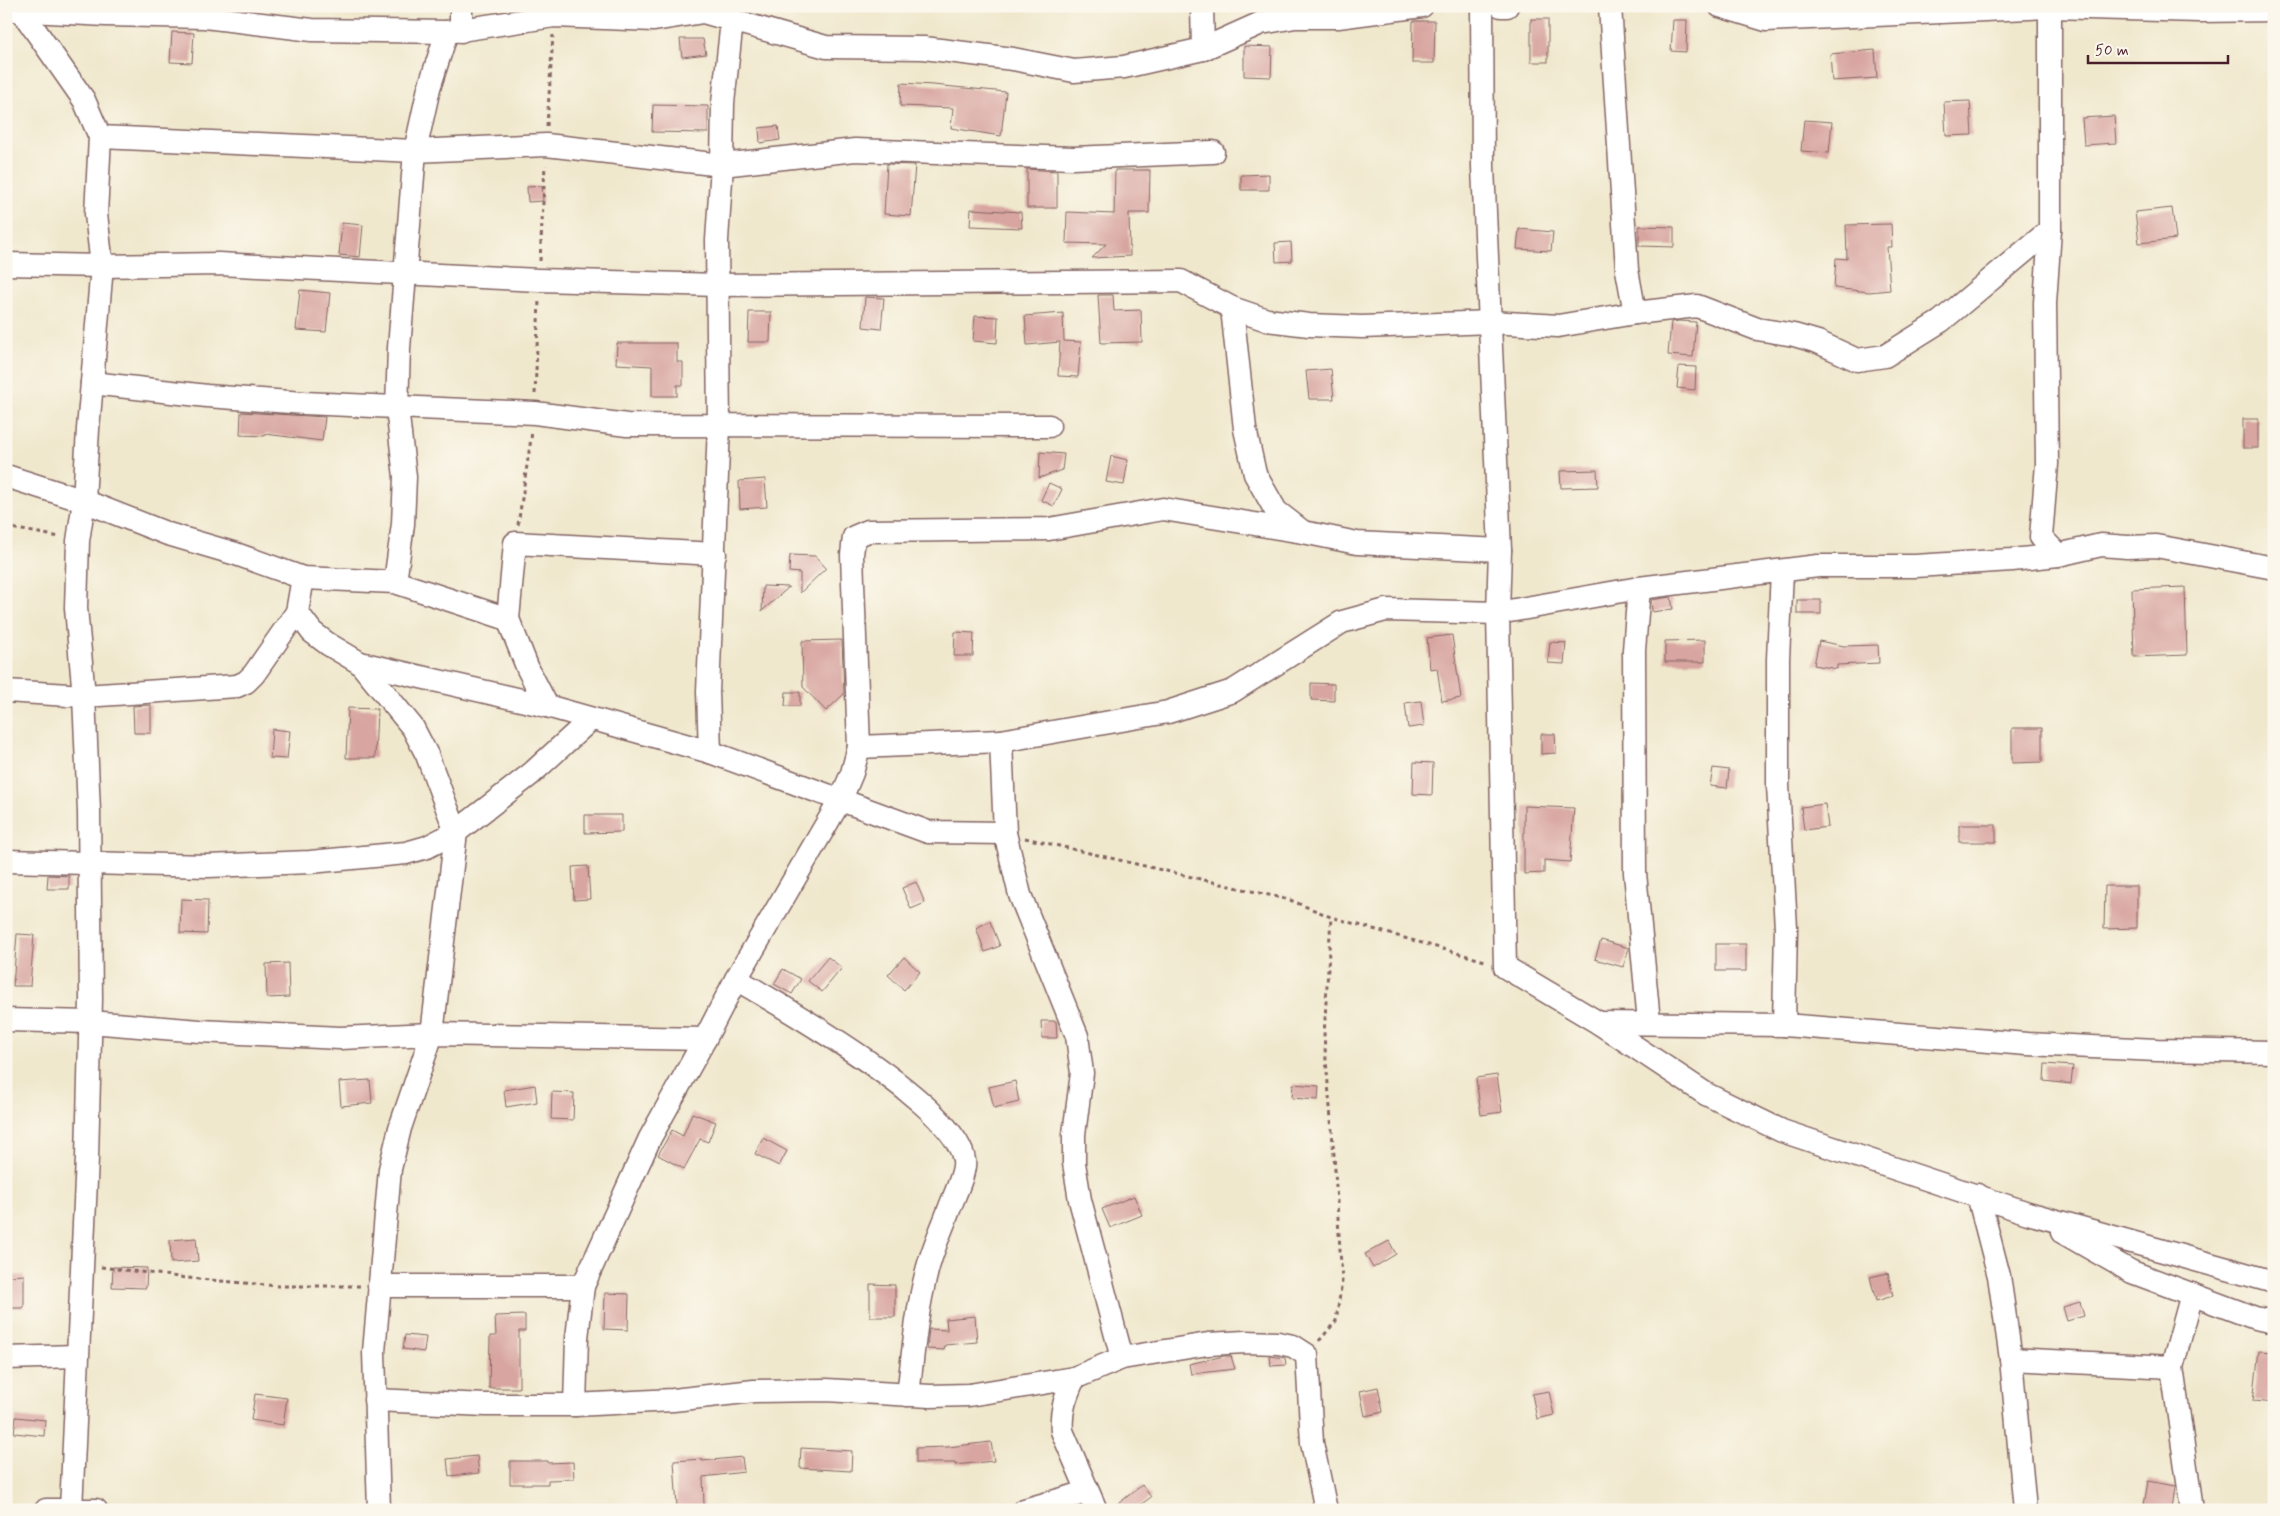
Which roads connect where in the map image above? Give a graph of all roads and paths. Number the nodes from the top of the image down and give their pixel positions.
1 (461, 6) edge
2 (1202, 6) edge
3 (1422, 6) edge
4 (1482, 6) edge
5 (1501, 6) edge
6 (1507, 6) edge
7 (1610, 6) edge
8 (1720, 6) edge
9 (2050, 6) edge
10 (18, 9) edge
11 (2274, 10) edge
12 (205, 11) edge
13 (593, 12) edge
14 (1766, 13) edge
15 (732, 21) junction
16 (454, 32) junction
17 (1204, 48) junction
18 (100, 137) junction
19 (414, 151) junction
20 (1212, 152) dead end
21 (722, 164) junction
22 (2050, 230) junction
23 (6, 264) edge
24 (102, 266) junction
25 (404, 273) junction
26 (718, 285) junction
27 (1232, 308) junction
28 (1635, 313) junction
29 (1491, 322) junction
30 (92, 383) junction
31 (397, 408) junction
32 (719, 426) junction
33 (1049, 426) dead end
34 (6, 476) edge
35 (84, 501) junction
36 (6, 527) edge
37 (1303, 532) junction
38 (2042, 537) junction
39 (78, 541) junction
40 (1500, 550) junction
41 (715, 554) junction
42 (2058, 555) junction
43 (2012, 560) junction
44 (2274, 568) edge
45 (1782, 570) junction
46 (303, 578) junction
47 (395, 582) junction
48 (1639, 588) junction
49 (297, 612) junction
50 (1498, 613) junction
51 (508, 619) junction
52 (360, 663) junction
53 (6, 691) edge
54 (84, 696) junction
55 (547, 706) junction
56 (590, 720) junction
57 (1001, 741) junction
58 (859, 747) junction
59 (710, 752) junction
60 (841, 799) junction
61 (456, 832) junction
62 (1005, 833) junction
63 (6, 862) edge
64 (90, 864) junction
65 (1331, 917) junction
66 (1505, 967) junction
67 (736, 979) junction
68 (6, 1020) edge
69 (90, 1022) junction
70 (1649, 1022) junction
71 (1599, 1023) junction
72 (1784, 1025) junction
73 (432, 1034) junction
74 (705, 1039) junction
75 (2274, 1052) edge
76 (1978, 1196) junction
77 (2028, 1213) junction
78 (80, 1264) junction
79 (2274, 1282) edge
80 (379, 1286) junction
81 (583, 1286) junction
82 (2192, 1294) junction
83 (2274, 1322) edge
84 (1307, 1355) junction
85 (77, 1356) junction
86 (6, 1358) edge
87 (1122, 1358) junction
88 (2010, 1358) junction
89 (2172, 1367) junction
90 (1074, 1378) junction
91 (908, 1395) junction
92 (376, 1400) junction
93 (575, 1405) junction
94 (1091, 1501) edge
95 (71, 1509) edge
96 (46, 1510) edge
97 (96, 1510) edge
98 (380, 1510) edge
99 (1024, 1510) edge
100 (1326, 1510) edge
101 (2025, 1510) edge
102 (2192, 1510) edge

1 - 16 street
2 - 17 street
3 - 17 street
4 - 29 street
5 - 6 street
7 - 28 street
8 - 14 street
9 - 11 street
9 - 14 street
9 - 22 street
10 - 12 street
10 - 18 street
12 - 16 street
13 - 15 street
13 - 16 street
15 - 17 street
15 - 21 street
16 - 19 street
18 - 19 street
18 - 24 street
19 - 21 street
19 - 25 street
20 - 21 street
21 - 26 street
22 - 28 street
22 - 38 street
23 - 24 street
24 - 25 street
24 - 30 street
25 - 26 street
25 - 31 street
26 - 27 street
26 - 32 street
27 - 29 street
27 - 37 street
28 - 29 street
29 - 40 street
30 - 31 street
30 - 35 street
31 - 32 street
31 - 47 street
32 - 33 street
32 - 41 street
34 - 35 street
35 - 39 street
35 - 46 street
36 - 39 path
37 - 40 street
37 - 58 street
38 - 42 street
38 - 43 street
39 - 54 street
40 - 50 street
41 - 51 street
41 - 59 street
42 - 43 street
42 - 44 street
43 - 45 street
45 - 48 street
45 - 72 street
46 - 47 street
46 - 49 street
47 - 51 street
48 - 50 street
48 - 70 street
49 - 52 street
49 - 54 street
50 - 57 street
50 - 66 street
51 - 55 street
52 - 55 street
52 - 61 street
53 - 54 street
54 - 64 street
55 - 56 street
56 - 59 street
56 - 61 street
57 - 58 street
57 - 62 street
58 - 60 street
59 - 60 street
60 - 62 street
60 - 67 street
61 - 64 street
61 - 73 street
62 - 65 path
62 - 87 street
63 - 64 street
64 - 69 street
65 - 66 path
65 - 84 path
66 - 71 street
67 - 74 street
67 - 91 street
68 - 69 street
69 - 73 street
69 - 78 street
70 - 71 street
70 - 72 street
71 - 76 street
72 - 75 street
73 - 74 street
73 - 80 street
74 - 81 street
76 - 77 street
76 - 88 street
77 - 79 street
77 - 82 street
78 - 80 path
78 - 85 street
80 - 81 street
80 - 92 street
81 - 93 street
82 - 83 street
82 - 89 street
84 - 87 street
84 - 100 street
85 - 86 street
85 - 95 street
87 - 90 street
88 - 89 street
88 - 101 street
89 - 102 street
90 - 91 street
90 - 94 street
91 - 93 street
92 - 93 street
92 - 98 street
94 - 99 street
95 - 96 street
95 - 97 street

